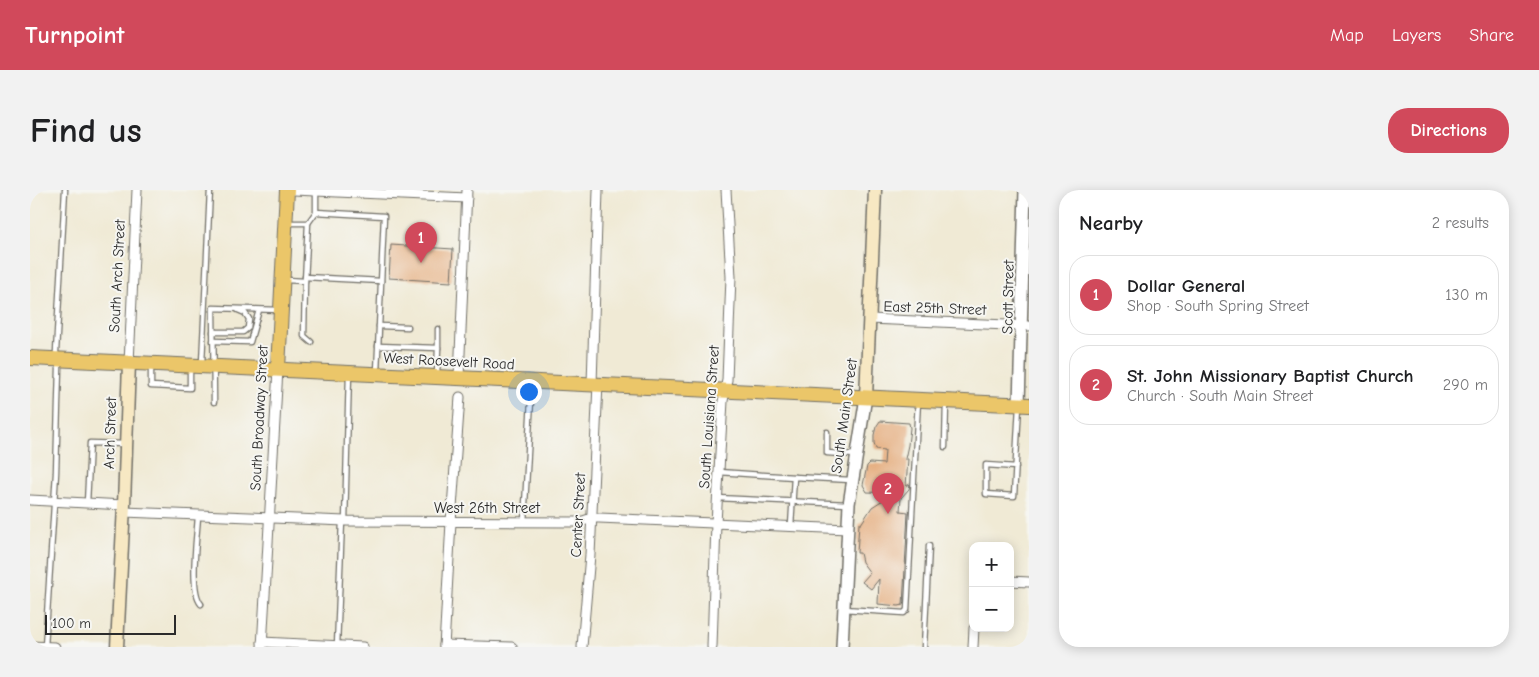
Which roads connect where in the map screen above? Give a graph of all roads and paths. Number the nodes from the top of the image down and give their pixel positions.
1 (65, 190) edge
2 (137, 190) edge
3 (210, 190) edge
4 (287, 190) edge
5 (294, 190) edge
6 (598, 190) edge
7 (726, 190) edge
8 (875, 190) edge
9 (1025, 190) edge
10 (316, 191) edge
11 (467, 194) edge
12 (316, 212) junction
13 (286, 223) junction
14 (308, 223) junction
15 (305, 279) junction
16 (283, 280) junction
17 (381, 282) junction
18 (205, 308) junction
19 (213, 308) junction
20 (221, 308) junction
21 (259, 310) junction
22 (281, 310) junction
23 (870, 319) junction
24 (1026, 325) edge
25 (379, 326) junction
26 (408, 327) dead end
27 (438, 329) dead end
28 (213, 332) junction
29 (213, 341) junction
30 (311, 342) dead end
31 (378, 346) junction
32 (438, 348) junction
33 (30, 358) edge
34 (58, 359) junction
35 (129, 363) junction
36 (150, 364) junction
37 (202, 366) junction
38 (278, 370) junction
39 (350, 373) junction
40 (377, 374) junction
41 (437, 377) junction
42 (459, 377) junction
43 (532, 382) junction
44 (595, 384) junction
45 (724, 390) junction
46 (460, 397) dead end
47 (866, 397) junction
48 (918, 400) junction
49 (946, 401) junction
50 (214, 402) dead end
51 (1024, 405) edge
52 (827, 432) dead end
53 (126, 444) junction
54 (945, 447) dead end
55 (856, 455) junction
56 (1016, 467) junction
57 (719, 472) junction
58 (794, 477) junction
59 (852, 480) junction
60 (717, 498) junction
61 (30, 500) edge
62 (54, 501) junction
63 (792, 502) junction
64 (87, 503) junction
65 (849, 504) junction
66 (124, 508) junction
67 (198, 516) junction
68 (269, 518) junction
69 (592, 518) junction
70 (343, 521) junction
71 (451, 522) junction
72 (524, 522) junction
73 (716, 524) junction
74 (791, 526) junction
75 (848, 529) junction
76 (930, 546) dead end
77 (1014, 582) edge
78 (1029, 582) edge
79 (201, 604) dead end
80 (844, 609) junction
81 (974, 632) edge
82 (262, 644) edge
83 (30, 646) edge
84 (337, 646) junction
85 (444, 646) edge
86 (45, 647) edge
87 (55, 647) edge
88 (117, 647) edge
89 (363, 647) edge
90 (512, 647) edge
91 (582, 647) edge
92 (712, 647) edge
93 (842, 647) edge
94 (924, 647) edge
95 (973, 647) edge

1 - 34 lane
2 - 35 street, South Arch Street
3 - 18 lane
4 - 13 main road, South Broadway Street
5 - 10 street
6 - 44 street, Center Street
7 - 45 street, South Louisiana Street
8 - 23 main road, South Main Street
9 - 24 street, Scott Street
10 - 11 street
10 - 12 lane
11 - 42 street
12 - 14 lane
12 - 17 lane
13 - 14 lane
13 - 16 main road, South Broadway Street
14 - 15 lane
15 - 16 lane
15 - 17 lane
15 - 30 lane
16 - 22 main road, South Broadway Street
17 - 25 lane
18 - 19 lane
18 - 37 lane
19 - 20 lane
19 - 28 lane
20 - 21 lane
20 - 28 lane
21 - 22 lane
21 - 29 lane
22 - 38 main road, South Broadway Street
23 - 24 street, East 25th Street
23 - 47 main road, South Main Street
24 - 51 street, Scott Street
25 - 26 lane
25 - 31 lane
27 - 32 lane
28 - 29 lane
29 - 37 lane
31 - 32 lane
31 - 40 lane
32 - 41 lane
33 - 34 main road, West Roosevelt Road
34 - 35 main road, West Roosevelt Road
34 - 62 lane
35 - 36 main road, West Roosevelt Road
35 - 53 main road, Arch Street
36 - 37 main road, West Roosevelt Road
36 - 37 lane
37 - 38 main road, West Roosevelt Road
37 - 50 lane
38 - 39 main road, West Roosevelt Road
38 - 68 street, South Broadway Street
39 - 40 main road, West Roosevelt Road
39 - 70 lane
40 - 41 main road, West Roosevelt Road
41 - 42 main road, West Roosevelt Road
42 - 43 main road, West Roosevelt Road
43 - 44 main road, West Roosevelt Road
43 - 72 lane
44 - 45 main road, West Roosevelt Road
44 - 69 street, Center Street
45 - 47 main road, West Roosevelt Road
45 - 57 street, South Louisiana Street
46 - 71 street
47 - 48 main road, West Roosevelt Road
47 - 55 street, South Main Street
48 - 49 main road, West Roosevelt Road
48 - 80 lane
49 - 51 main road, West Roosevelt Road
49 - 54 lane
51 - 56 lane
52 - 55 lane
53 - 64 lane
53 - 66 main road, Arch Street
55 - 59 street, South Main Street
56 - 56 lane
57 - 58 lane
57 - 60 street, South Louisiana Street
58 - 59 lane
58 - 63 lane
59 - 65 street, South Main Street
60 - 63 lane
60 - 73 street, South Louisiana Street
61 - 62 street, West 26th Street
62 - 64 street, West 26th Street
62 - 86 lane
63 - 65 lane
63 - 74 lane
64 - 66 street, West 26th Street
65 - 75 street, South Main Street
66 - 67 street, West 26th Street
66 - 88 main road, Arch Street
67 - 68 street, West 26th Street
67 - 79 lane
68 - 70 street, West 26th Street
68 - 82 street, South Broadway Street
69 - 72 street, West 26th Street
69 - 73 street, West 26th Street
69 - 91 street, Center Street
70 - 71 street, West 26th Street
70 - 84 lane
71 - 72 street, West 26th Street
71 - 85 street
73 - 74 street, West 26th Street
73 - 92 street, South Louisiana Street
74 - 75 street, West 26th Street
75 - 80 street, South Main Street
76 - 94 lane
77 - 78 street
80 - 93 street, South Main Street
81 - 95 street
82 - 84 street
83 - 86 street
84 - 89 street
85 - 90 street
86 - 87 street

